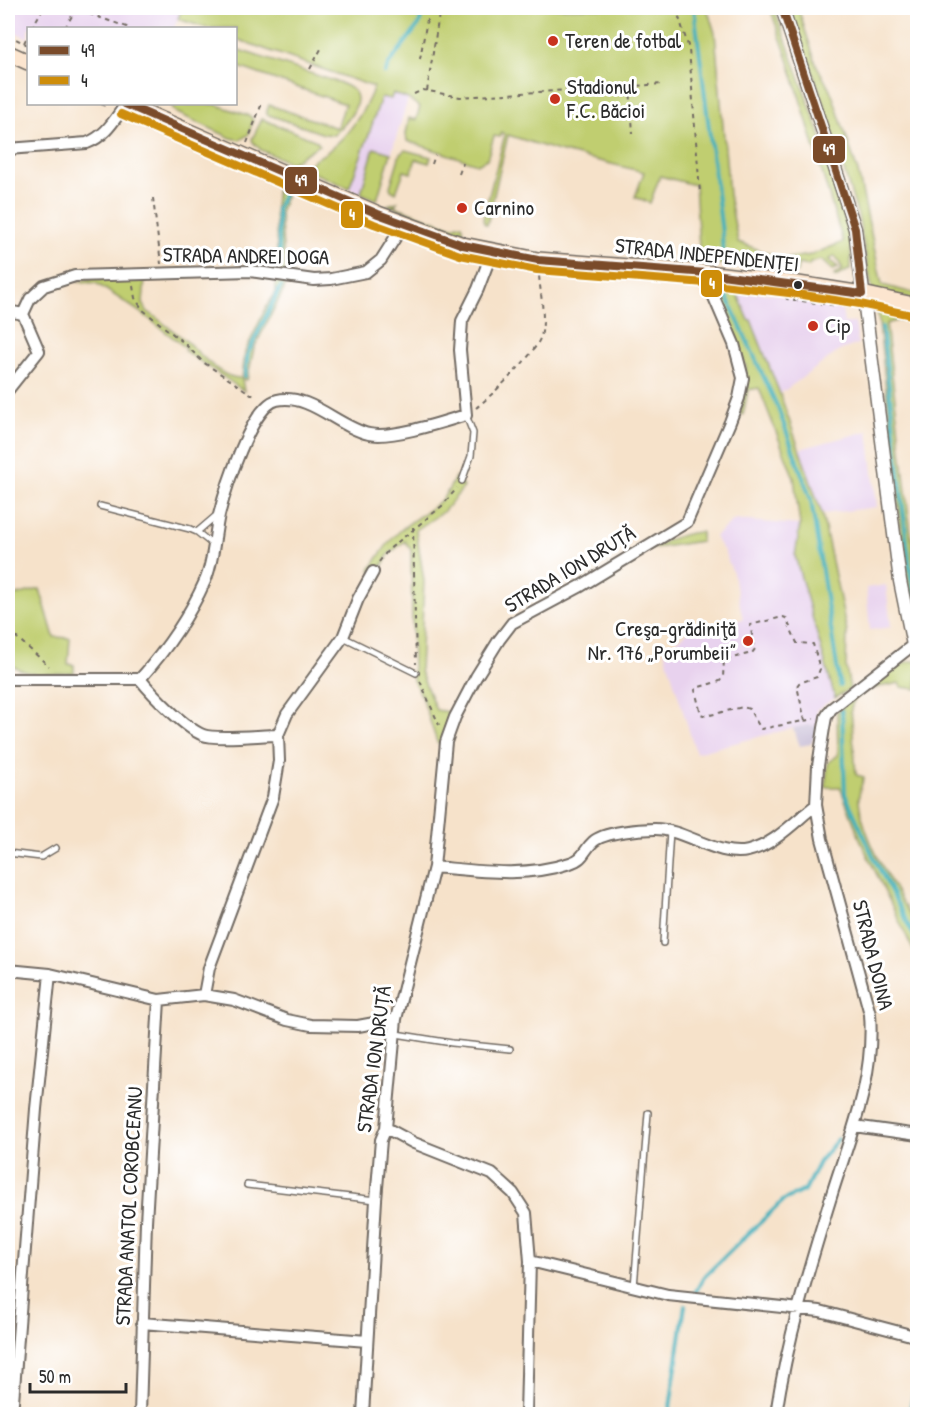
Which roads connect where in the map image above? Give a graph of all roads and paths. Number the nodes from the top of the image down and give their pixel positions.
1 (43, 8) edge
2 (74, 8) edge
3 (429, 8) edge
4 (440, 8) edge
5 (676, 8) edge
6 (782, 8) edge
7 (33, 27) edge
8 (65, 27) edge
9 (127, 27) edge
10 (8, 35) edge
11 (27, 37) edge
12 (24, 43) junction
13 (27, 44) edge
14 (321, 49) dead end
15 (8, 53) edge
16 (420, 59) dead end
17 (27, 62) edge
18 (310, 69) dead end
19 (664, 84) dead end
20 (630, 86) junction
21 (427, 91) junction
22 (414, 94) dead end
23 (262, 103) dead end
24 (124, 105) edge
25 (127, 105) edge
26 (633, 134) dead end
27 (8, 149) edge
28 (243, 154) junction
29 (435, 154) dead end
30 (462, 163) dead end
31 (432, 164) dead end
32 (459, 174) dead end
33 (700, 193) dead end
34 (153, 198) dead end
35 (404, 224) junction
36 (492, 252) junction
37 (538, 260) junction
38 (707, 273) junction
39 (132, 274) junction
40 (162, 274) junction
41 (862, 294) junction
42 (918, 306) edge
43 (8, 311) edge
44 (23, 314) junction
45 (8, 390) edge
46 (267, 405) junction
47 (466, 415) junction
48 (462, 481) joint
49 (100, 506) dead end
50 (220, 513) junction
51 (413, 527) junction
52 (198, 532) junction
53 (213, 546) junction
54 (373, 572) joint
55 (8, 630) edge
56 (343, 637) junction
57 (915, 648) edge
58 (416, 673) junction
59 (63, 678) junction
60 (8, 679) edge
61 (140, 679) junction
62 (826, 717) junction
63 (805, 721) junction
64 (278, 735) junction
65 (446, 742) junction
66 (816, 805) junction
67 (670, 831) junction
68 (56, 848) dead end
69 (8, 853) edge
70 (434, 867) junction
71 (663, 943) dead end
72 (8, 970) edge
73 (50, 974) junction
74 (204, 995) junction
75 (159, 1000) junction
76 (396, 1019) junction
77 (396, 1034) junction
78 (510, 1049) dead end
79 (648, 1113) dead end
80 (854, 1126) junction
81 (386, 1128) junction
82 (918, 1135) edge
83 (247, 1185) dead end
84 (376, 1200) junction
85 (530, 1261) junction
86 (634, 1287) junction
87 (798, 1309) junction
88 (142, 1323) junction
89 (918, 1337) edge
90 (367, 1341) junction
91 (12, 1414) edge
92 (140, 1414) edge
93 (363, 1414) edge
94 (526, 1414) edge
95 (776, 1414) edge

1 - 7 path
2 - 8 path
2 - 9 path
3 - 16 path
4 - 21 path
5 - 33 path
6 - 41 street
10 - 12 path
11 - 12 path
12 - 13 path
14 - 18 path
15 - 17 main road
19 - 20 path
20 - 21 path
20 - 26 path
21 - 22 path
23 - 28 path
24 - 27 street
25 - 28 main road, STRADA INDEPENDENȚEI
28 - 35 main road, STRADA INDEPENDENȚEI
29 - 31 path
30 - 32 path
34 - 40 path
35 - 36 main road, STRADA INDEPENDENȚEI
35 - 40 street, STRADA ANDREI DOGA
36 - 37 main road, STRADA INDEPENDENȚEI
36 - 47 street
37 - 38 main road, STRADA INDEPENDENȚEI
37 - 47 path
38 - 41 main road, STRADA INDEPENDENȚEI
38 - 65 street, STRADA ION DRUȚĂ
39 - 40 street, STRADA ANDREI DOGA
39 - 44 street, STRADA ANDREI DOGA
39 - 46 path
41 - 42 main road, STRADA INDEPENDENȚEI
41 - 57 street
43 - 44 street
44 - 45 street
46 - 47 street
46 - 50 street
47 - 48 lane
48 - 51 path
49 - 52 lane
50 - 52 lane
50 - 53 street
51 - 54 path
51 - 58 path
52 - 53 lane
53 - 61 street
54 - 56 street
55 - 59 path
56 - 58 lane
56 - 64 street
57 - 62 street
58 - 65 path
59 - 60 street
59 - 61 street
61 - 64 street
62 - 63 path
62 - 66 street, STRADA DOINA
63 - 63 path
64 - 74 street
65 - 70 street, STRADA ION DRUȚĂ
66 - 67 street
66 - 80 street, STRADA DOINA
67 - 70 street
67 - 71 lane
68 - 69 lane
70 - 76 street, STRADA ION DRUȚĂ
72 - 73 street
73 - 75 street
73 - 91 street
74 - 75 street
74 - 76 street
75 - 88 street, STRADA ANATOL COROBCEANU
76 - 77 street, STRADA ION DRUȚĂ
77 - 78 lane
77 - 81 street, STRADA ION DRUȚĂ
79 - 86 lane
80 - 82 street
80 - 87 street, STRADA DOINA
81 - 84 street, STRADA ION DRUȚĂ
81 - 85 street
83 - 84 lane
84 - 90 street, STRADA ION DRUȚĂ
85 - 86 street
85 - 94 street
86 - 87 street
87 - 89 street
87 - 95 street, STRADA DOINA
88 - 90 street
88 - 92 street, STRADA ANATOL COROBCEANU
90 - 93 street, STRADA ION DRUȚĂ

